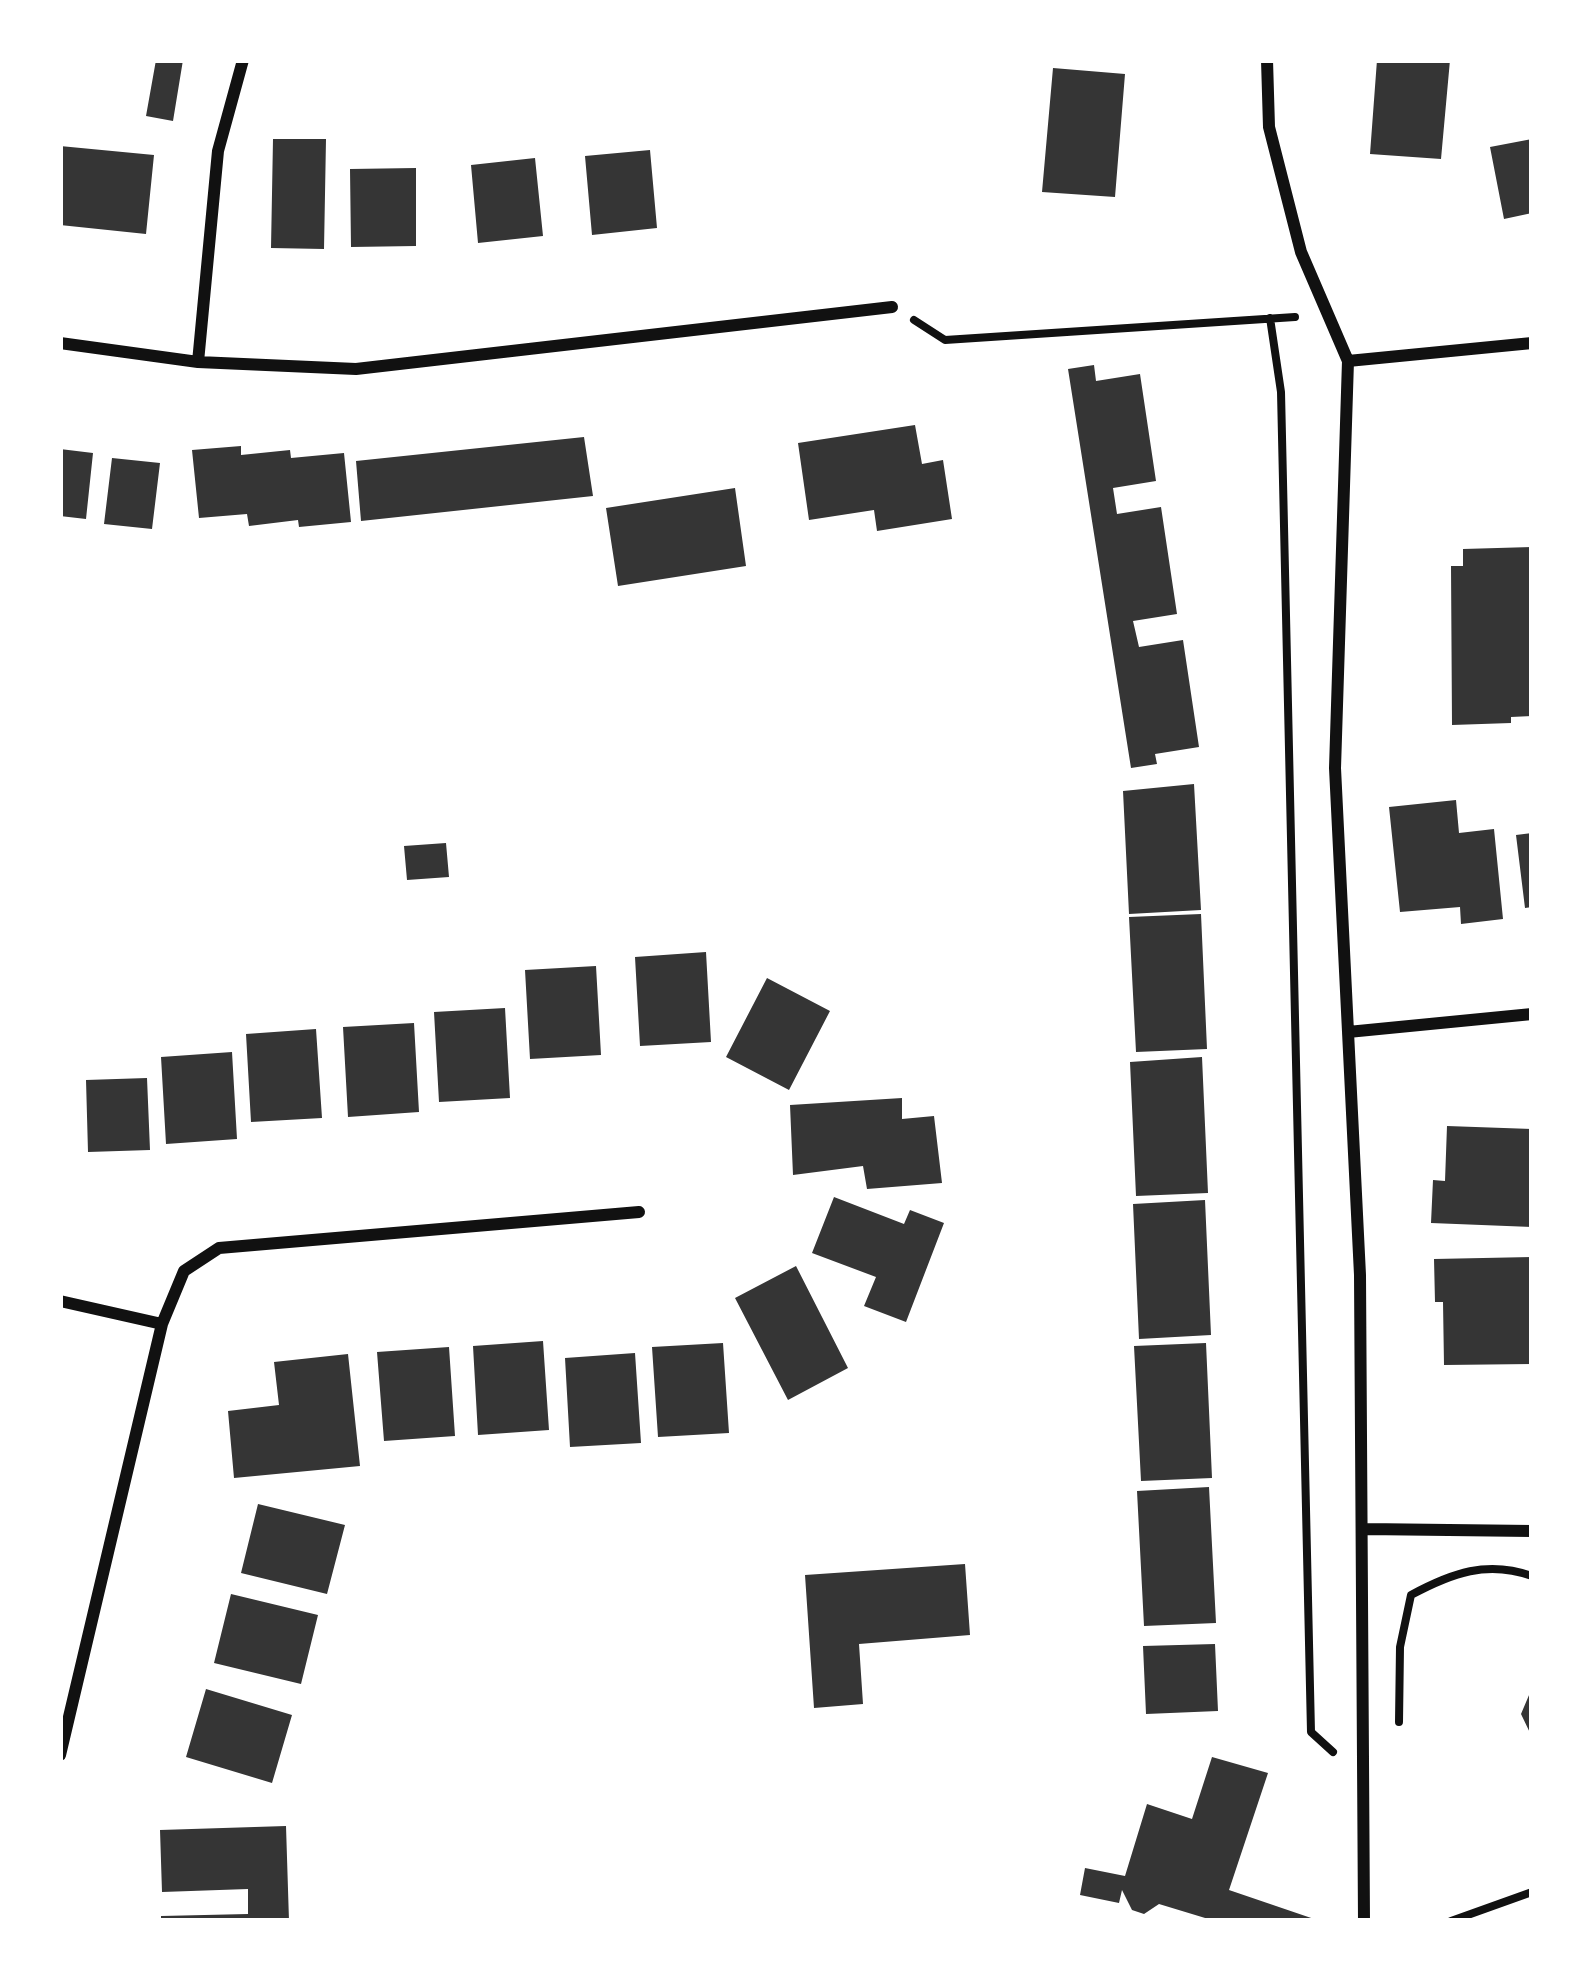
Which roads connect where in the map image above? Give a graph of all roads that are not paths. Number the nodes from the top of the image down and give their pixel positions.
1 (243, 60) edge
2 (1267, 60) edge
3 (892, 307) road end
4 (60, 343) edge
5 (1532, 343) edge
6 (1348, 361) junction
7 (198, 362) junction
8 (1532, 1014) edge
9 (1348, 1032) junction
10 (639, 1212) dead end
11 (60, 1301) edge
12 (162, 1324) junction
13 (1365, 1529) junction
14 (1532, 1532) edge
15 (60, 1755) edge
16 (1364, 1921) edge

1 - 7 street
2 - 6 street
3 - 7 street
4 - 7 street
5 - 6 street
6 - 9 street
8 - 9 street
9 - 13 street
10 - 12 street
11 - 12 street
12 - 15 street
13 - 14 street
13 - 16 street

